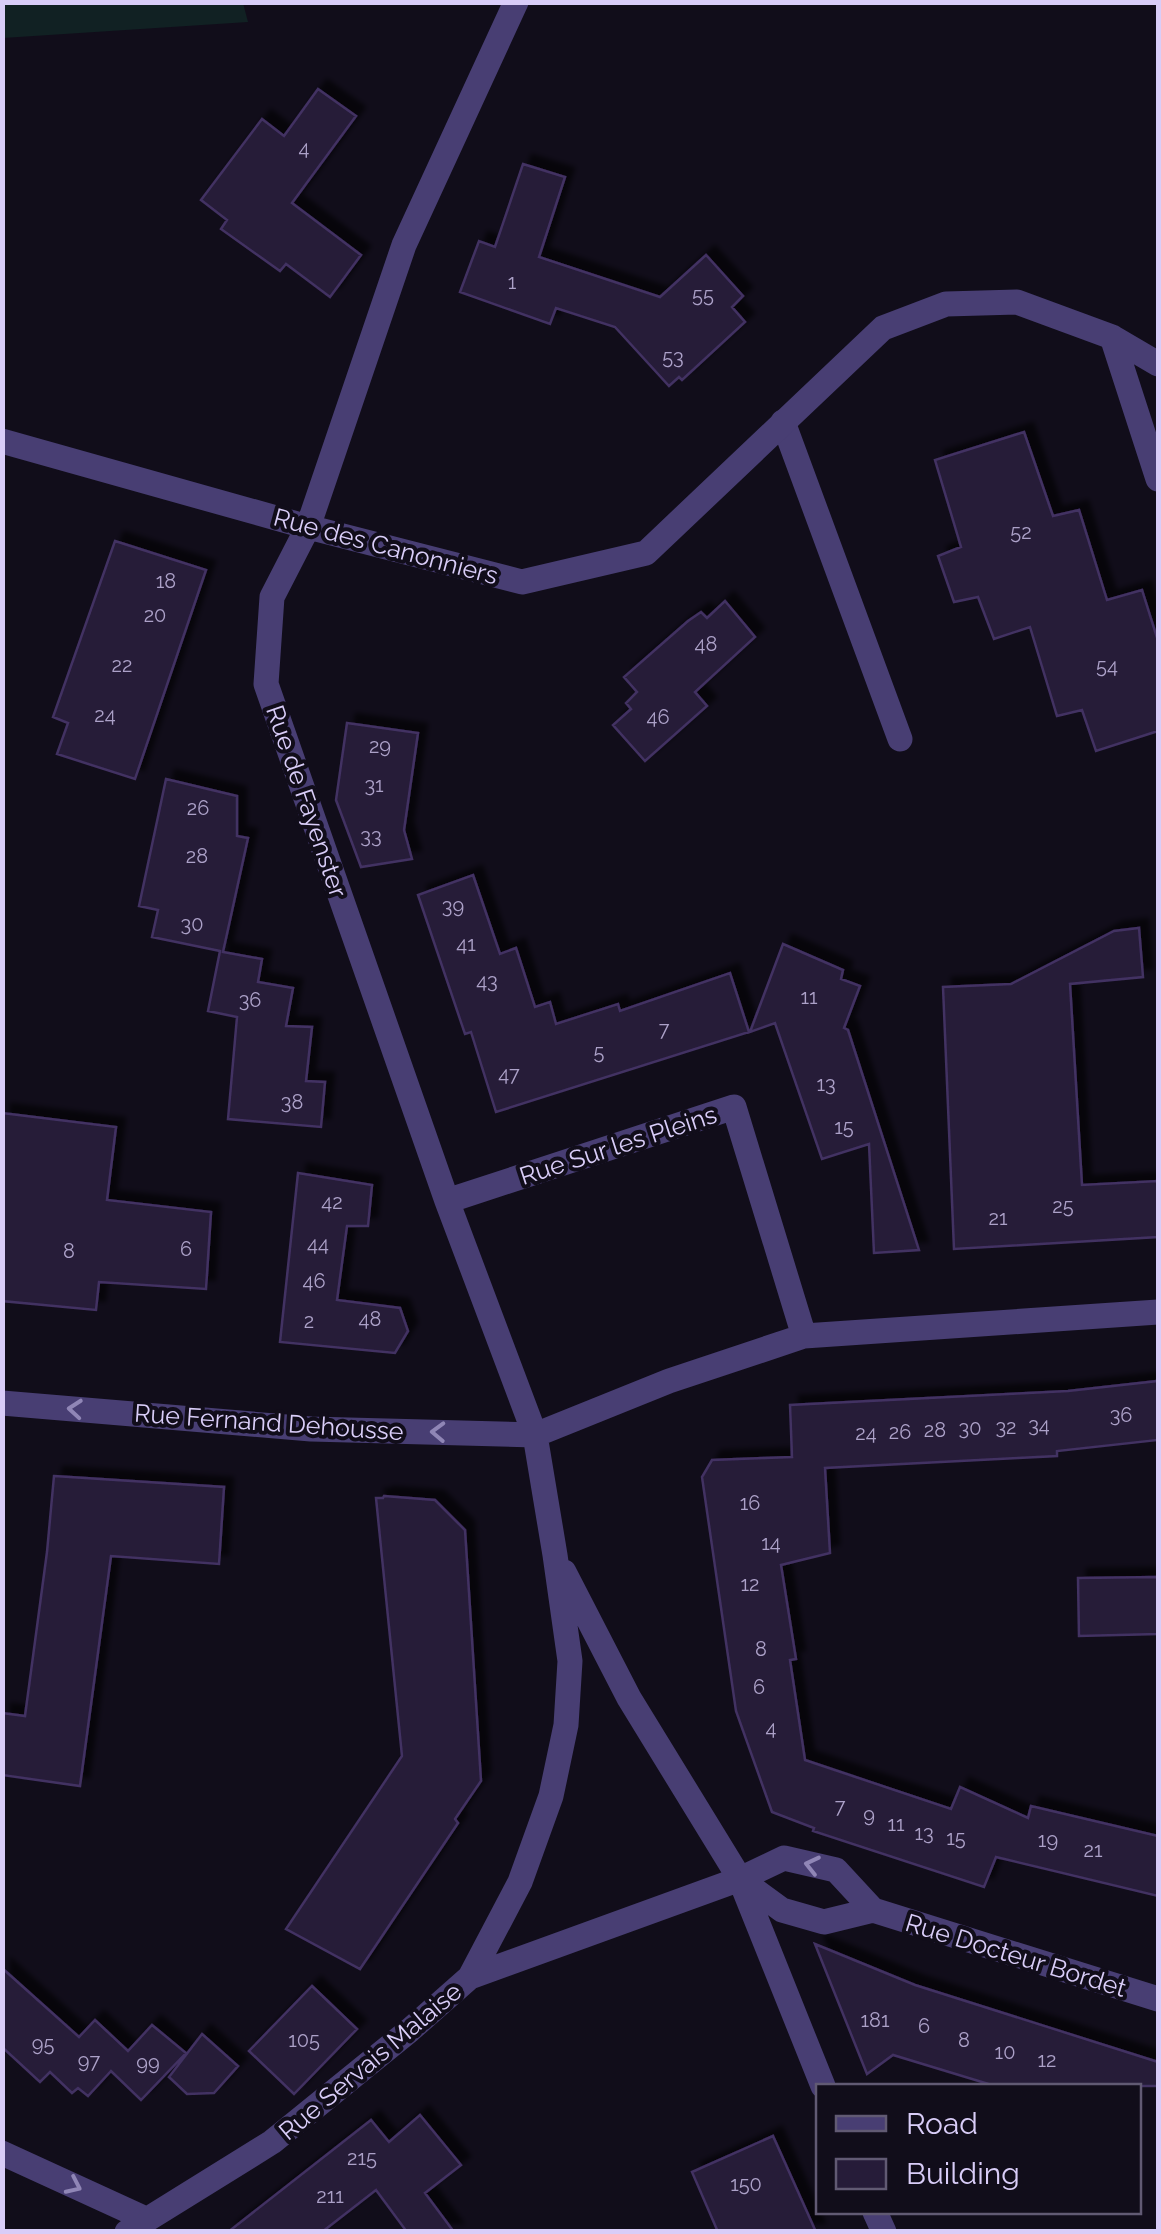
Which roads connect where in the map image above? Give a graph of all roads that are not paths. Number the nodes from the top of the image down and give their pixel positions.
1 (516, 2) edge
2 (1112, 337) junction
3 (1158, 364) edge
4 (783, 422) junction
5 (2, 442) edge
6 (1158, 479) edge
7 (308, 527) junction
8 (900, 740) dead end
9 (447, 1201) junction
10 (1158, 1312) edge
11 (804, 1336) junction
12 (2, 1402) edge
13 (535, 1435) junction
14 (555, 1554) junction
15 (740, 1879) junction
16 (873, 1910) junction
17 (470, 1977) junction
18 (1158, 1999) edge
19 (822, 2084) edge
20 (2, 2153) edge
21 (136, 2225) edge

1 - 7 street, Rue de Fayenster
2 - 3 street, Rue des Canonniers
2 - 4 street, Rue des Canonniers
2 - 6 street
4 - 7 street, Rue des Canonniers
4 - 8 street
5 - 7 street, Rue des Canonniers
7 - 9 street, Rue de Fayenster
9 - 11 street, Rue Sur les Pleins
9 - 13 street, Rue de Fayenster
10 - 11 street
11 - 13 street
13 -> 12 street, Rue Fernand Dehousse
13 - 14 street
14 - 15 street
14 - 17 street
15 - 16 street, Rue Docteur Bordet
16 -> 15 street, Rue Docteur Bordet
15 - 17 street, Rue Servais Malaise
15 - 19 street
16 - 18 street, Rue Docteur Bordet
17 - 21 street, Rue Servais Malaise
20 -> 21 street

